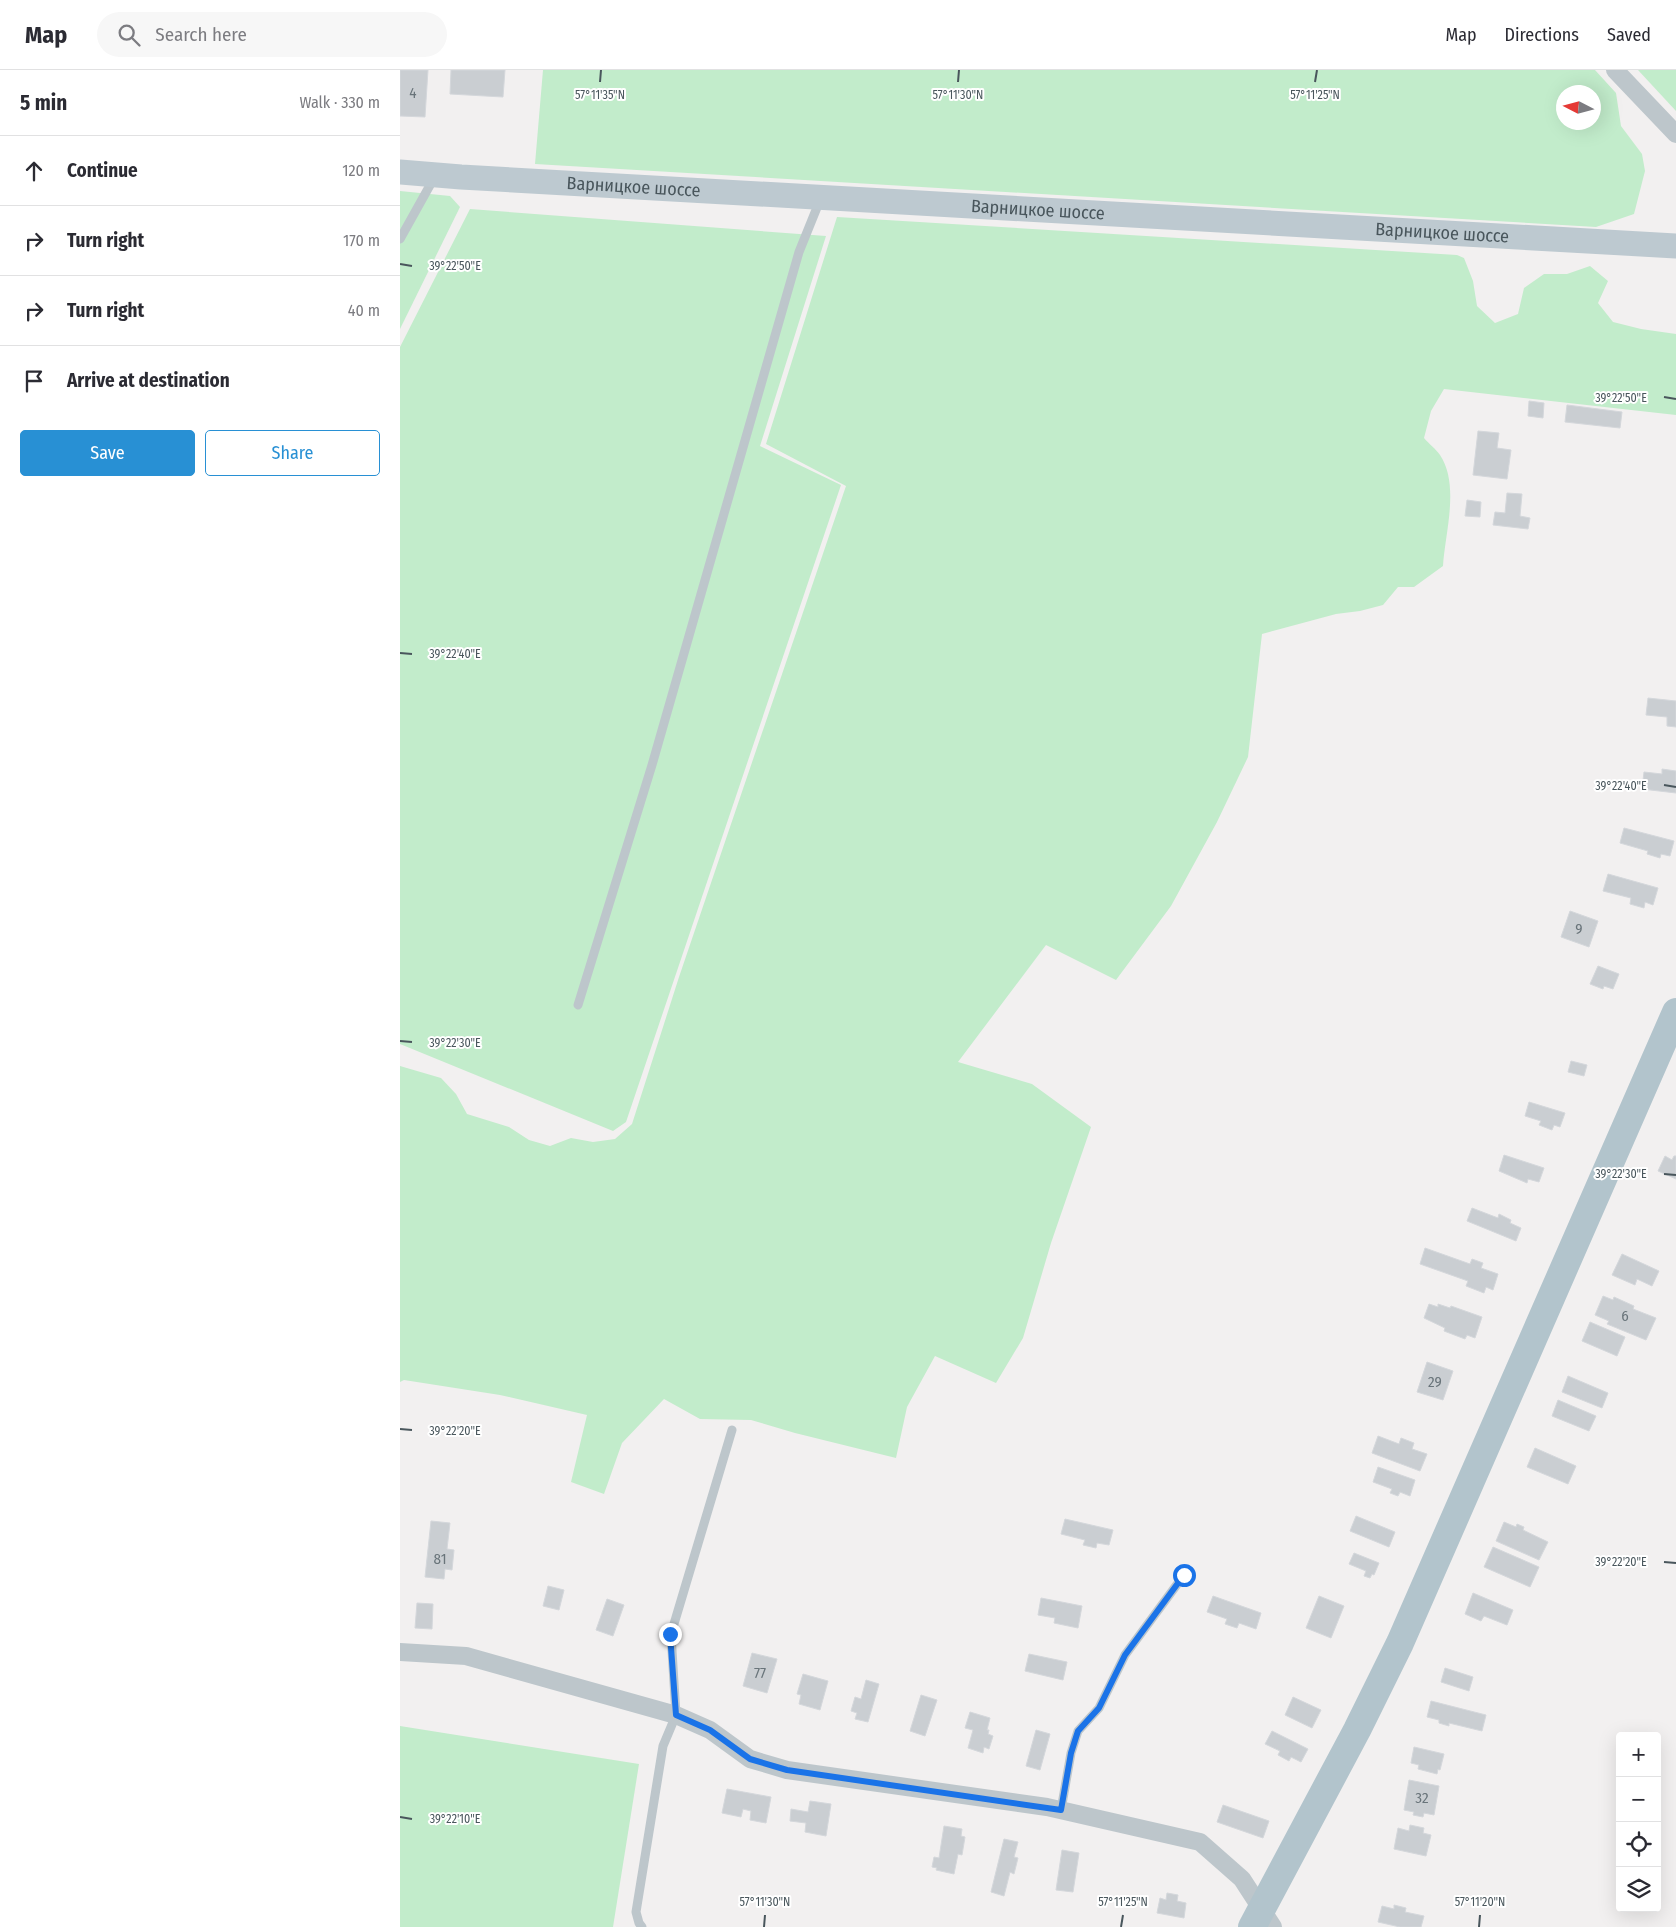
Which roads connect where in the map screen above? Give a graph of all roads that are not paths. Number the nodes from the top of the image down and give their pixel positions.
1 (1616, 70) edge
2 (1676, 134) edge
3 (400, 172) edge
4 (436, 175) junction
5 (821, 198) junction
6 (400, 239) edge
7 (1676, 246) edge
8 (578, 1005) dead end
9 (1676, 1012) edge
10 (732, 1430) dead end
11 (1184, 1575) dead end
12 (400, 1652) edge
13 (676, 1715) junction
14 (1061, 1810) junction
15 (1262, 1921) edge
16 (642, 1927) edge

1 - 2 street
3 - 4 street, Варницкое шоссе
4 - 5 street, Варницкое шоссе
4 - 6 lane
5 - 7 street, Варницкое шоссе
5 - 8 lane
9 - 15 main road
10 - 13 lane
11 - 14 lane
12 - 13 street
13 - 14 street
13 - 16 lane
14 - 15 street

